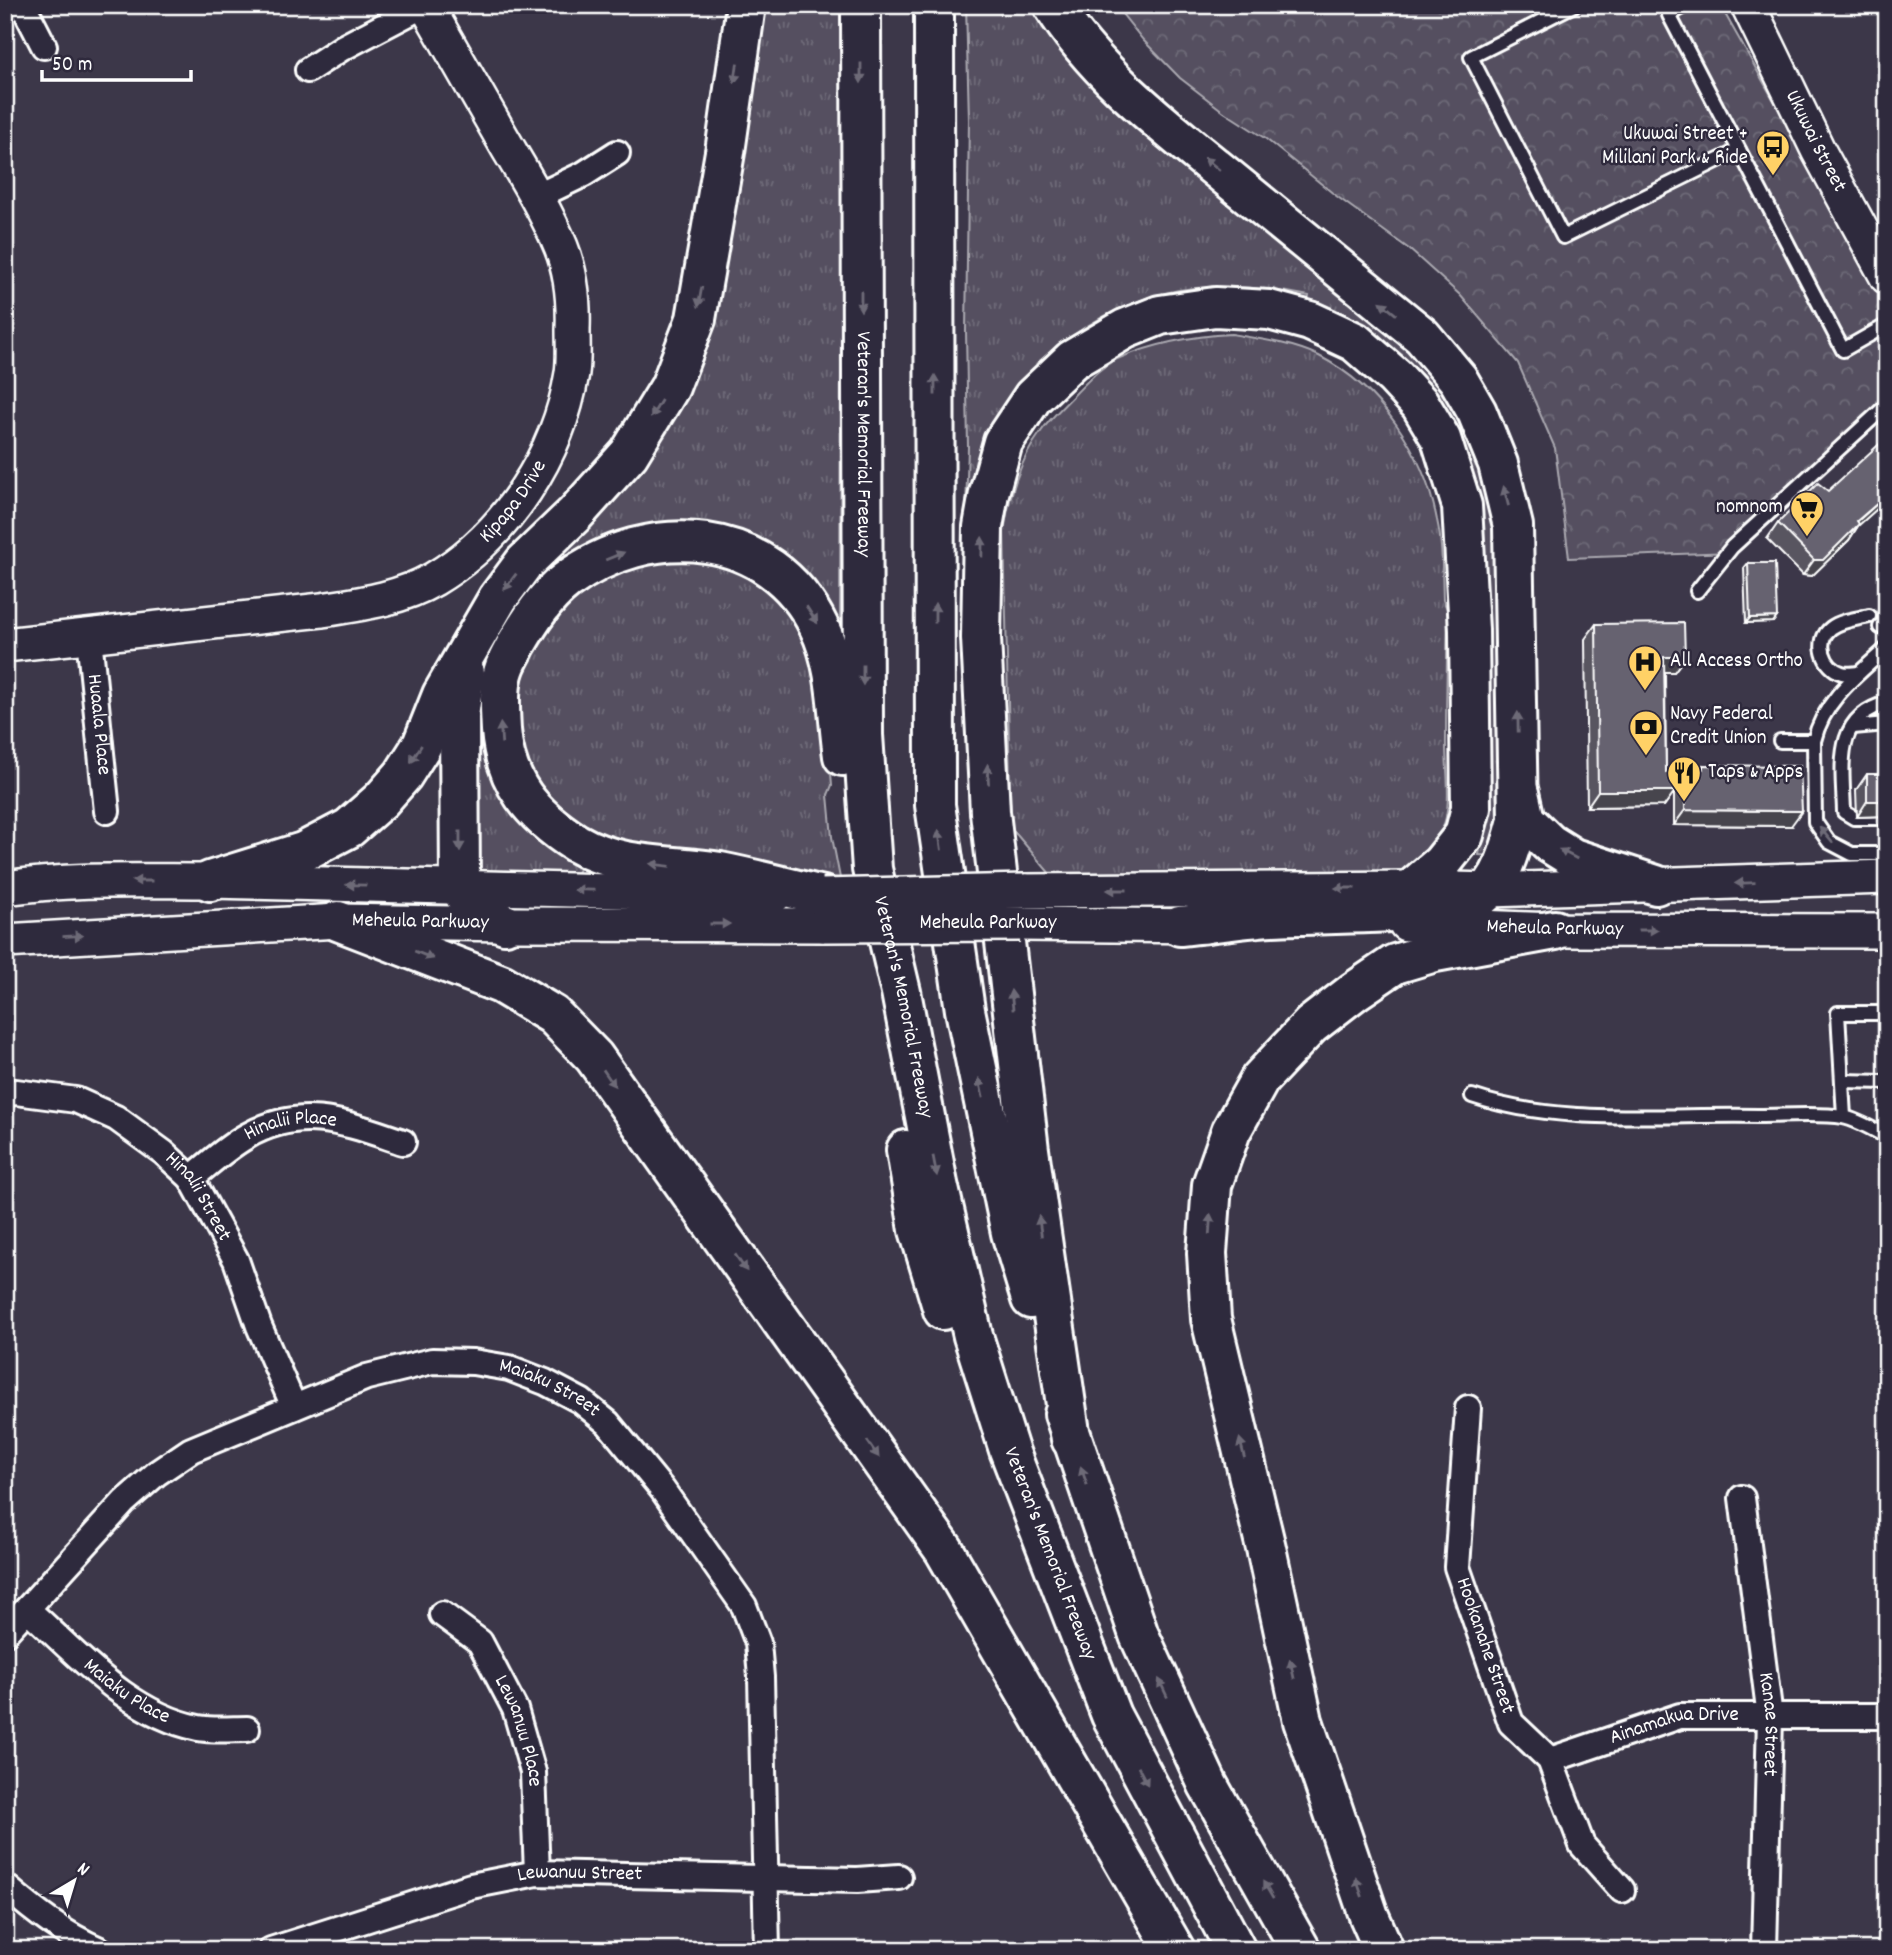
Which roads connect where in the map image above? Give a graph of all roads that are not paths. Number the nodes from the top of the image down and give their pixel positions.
1 (23, 5) edge
2 (425, 5) edge
3 (746, 5) edge
4 (860, 5) edge
5 (934, 5) edge
6 (1053, 5) edge
7 (1574, 5) edge
8 (1686, 5) edge
9 (1748, 5) edge
10 (1666, 10) edge
11 (44, 46) dead end
12 (308, 70) dead end
13 (1739, 150) junction
14 (617, 153) dead end
15 (536, 197) junction
16 (1887, 277) edge
17 (1887, 325) edge
18 (1887, 405) edge
19 (1697, 591) dead end
20 (1869, 616) dead end
21 (480, 628) junction
22 (89, 637) junction
23 (5, 645) edge
24 (1887, 648) edge
25 (1859, 673) junction
26 (1887, 703) edge
27 (1887, 724) edge
28 (1853, 727) junction
29 (1780, 741) dead end
30 (1814, 741) junction
31 (1519, 791) junction
32 (107, 811) dead end
33 (1887, 818) edge
34 (1887, 854) edge
35 (1887, 877) edge
36 (210, 881) junction
37 (1656, 885) junction
38 (460, 887) junction
39 (5, 888) edge
40 (1413, 888) junction
41 (1491, 890) junction
42 (824, 910) junction
43 (338, 920) junction
44 (505, 924) junction
45 (1180, 926) junction
46 (1555, 930) junction
47 (1887, 931) edge
48 (5, 941) edge
49 (1887, 1013) edge
50 (1842, 1081) junction
51 (1887, 1082) edge
52 (5, 1094) edge
53 (1472, 1096) dead end
54 (1844, 1117) junction
55 (1887, 1137) edge
56 (403, 1142) dead end
57 (191, 1178) junction
58 (294, 1407) junction
59 (1468, 1409) dead end
60 (1071, 1439) junction
61 (1742, 1498) dead end
62 (27, 1609) junction
63 (442, 1614) dead end
64 (5, 1633) edge
65 (1111, 1715) junction
66 (1887, 1716) edge
67 (1769, 1717) junction
68 (247, 1729) dead end
69 (1550, 1760) junction
70 (537, 1873) junction
71 (899, 1877) dead end
72 (765, 1878) junction
73 (5, 1886) edge
74 (1622, 1890) dead end
75 (100, 1950) edge
76 (271, 1950) edge
77 (767, 1950) edge
78 (1175, 1950) edge
79 (1236, 1950) edge
80 (1301, 1950) edge
81 (1384, 1950) edge
82 (1764, 1950) edge

1 - 11 street
2 - 12 street
2 - 15 main road, Kipapa Drive
3 -> 21 highway
4 -> 65 highway, Veteran's Memorial Freeway
60 -> 5 highway
31 -> 6 highway
7 - 13 lane
8 - 10 lane
9 - 16 main road, Ukuwai Street
10 - 13 lane
13 - 17 lane
14 - 15 street
15 - 22 main road, Kipapa Drive
18 - 19 lane
20 - 25 lane
21 -> 36 highway
21 -> 38 highway
22 - 23 main road, Kipapa Drive
22 - 32 street, Huaala Place
24 - 25 lane
25 - 30 lane
26 - 28 lane
27 - 28 lane
28 - 33 lane
29 - 30 lane
34 -> 30 lane
37 -> 31 highway
31 - 41 highway
35 -> 37 main road, Meheula Parkway
38 -> 36 main road, Meheula Parkway
36 -> 39 main road, Meheula Parkway
37 - 41 main road, Meheula Parkway
42 -> 38 main road, Meheula Parkway
38 - 44 highway
40 - 41 main road, Meheula Parkway
40 -> 42 main road, Meheula Parkway, bridge
60 -> 40 highway
41 - 45 highway
44 -> 42 main road, Meheula Parkway
42 - 45 main road, Meheula Parkway, bridge
42 -> 65 highway
43 - 44 main road, Meheula Parkway
48 -> 43 main road, Meheula Parkway
43 -> 78 highway
45 - 46 main road, Meheula Parkway
46 -> 47 main road, Meheula Parkway
81 -> 46 highway
49 - 50 lane
50 - 51 lane
50 - 54 lane
52 - 57 street, Hinalii Street
53 - 54 lane
54 - 55 lane
56 - 57 street, Hinalii Place
57 - 58 street, Hinalii Street
58 - 62 street, Maiaku Street
58 - 72 street, Maiaku Street
59 - 69 street, Hookanahe Street
80 -> 60 highway
61 - 67 street, Kanae Street
62 - 64 street, Maiaku Street
62 - 68 street, Maiaku Place
63 - 70 street, Lewanuu Place
65 -> 79 highway, Veteran's Memorial Freeway
66 - 67 street, Ainamakua Drive
67 - 69 street, Ainamakua Drive
67 - 82 street, Kanae Street
69 - 74 street, Hookanahe Street
70 - 72 street, Lewanuu Street
70 - 76 street, Lewanuu Street
71 - 72 street, Lewanuu Street
72 - 77 street, Maiaku Street
73 - 75 street

